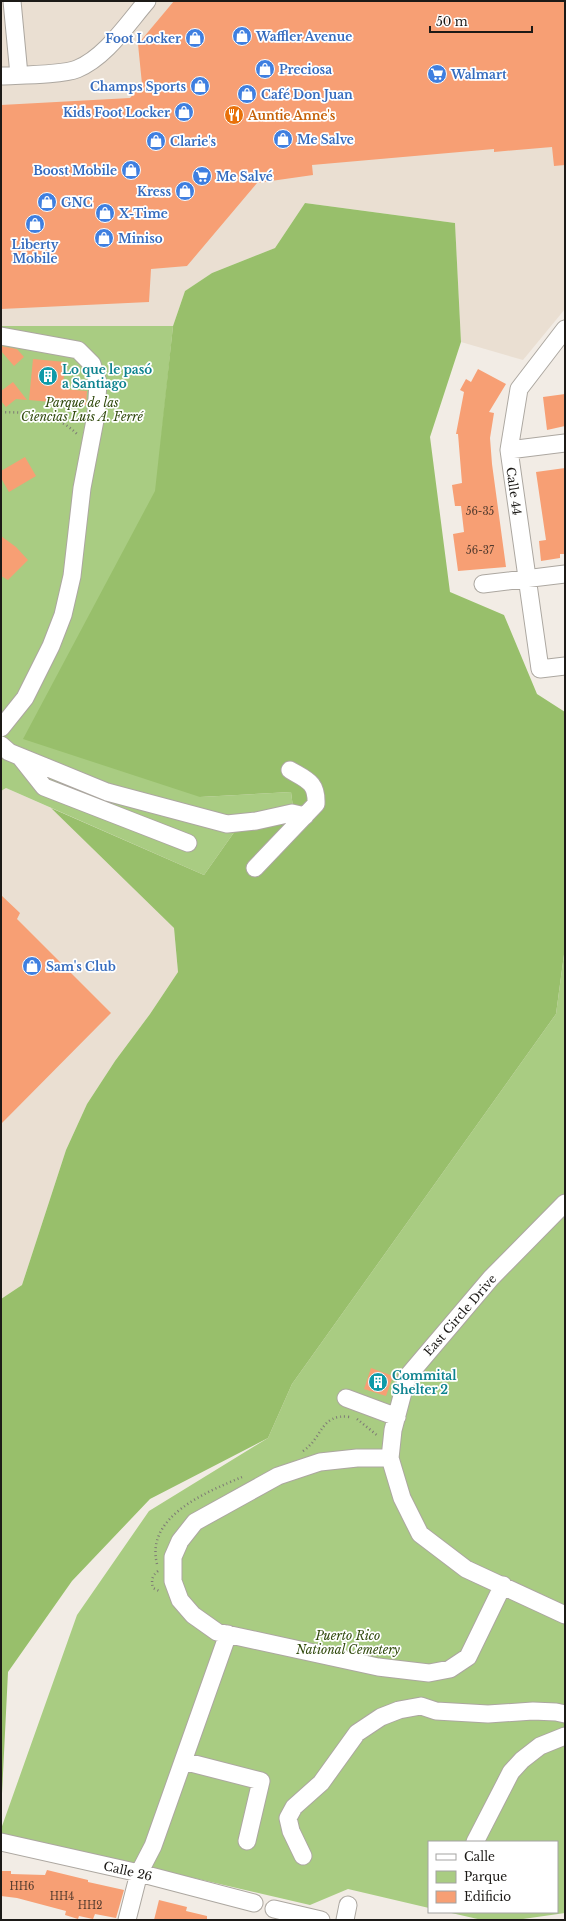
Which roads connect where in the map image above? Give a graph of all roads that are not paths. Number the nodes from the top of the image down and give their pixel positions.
1 (12, 1) edge
2 (147, 1) edge
3 (19, 75) junction
4 (1, 76) edge
5 (565, 329) edge
6 (1, 336) edge
7 (565, 443) edge
8 (509, 450) junction
9 (565, 574) edge
10 (526, 579) junction
11 (483, 584) dead end
12 (565, 666) edge
13 (1, 728) edge
14 (1, 745) edge
15 (20, 756) junction
16 (290, 770) dead end
17 (305, 816) junction
18 (188, 843) dead end
19 (254, 868) dead end
20 (565, 1203) edge
21 (346, 1398) dead end
22 (397, 1417) junction
23 (390, 1458) junction
24 (503, 1585) junction
25 (565, 1615) edge
26 (228, 1634) junction
27 (565, 1714) edge
28 (565, 1736) edge
29 (183, 1761) junction
30 (247, 1841) dead end
31 (476, 1841) edge
32 (1, 1842) edge
33 (303, 1856) dead end
34 (139, 1873) junction
35 (254, 1902) dead end
36 (274, 1909) dead end
37 (127, 1920) edge
38 (321, 1920) edge

1 - 3 street
2 - 3 street
3 - 4 street
5 - 8 street, Calle 44
6 - 13 street
7 - 8 street
8 - 10 street, Calle 44
9 - 10 street
10 - 11 street
10 - 12 street, Calle 44
14 - 15 street
15 - 17 street
15 - 18 street
16 - 17 street
17 - 19 street
20 - 22 street, East Circle Drive
21 - 22 street
22 - 23 street, East Circle Drive
23 - 24 street, East Circle Drive
23 - 26 street
24 - 25 street, East Circle Drive
24 - 26 street
26 - 29 street
27 - 33 street
28 - 31 street
29 - 30 street
29 - 34 street
32 - 34 street, Calle 26
34 - 35 street, Calle 26
34 - 37 street
36 - 38 street

